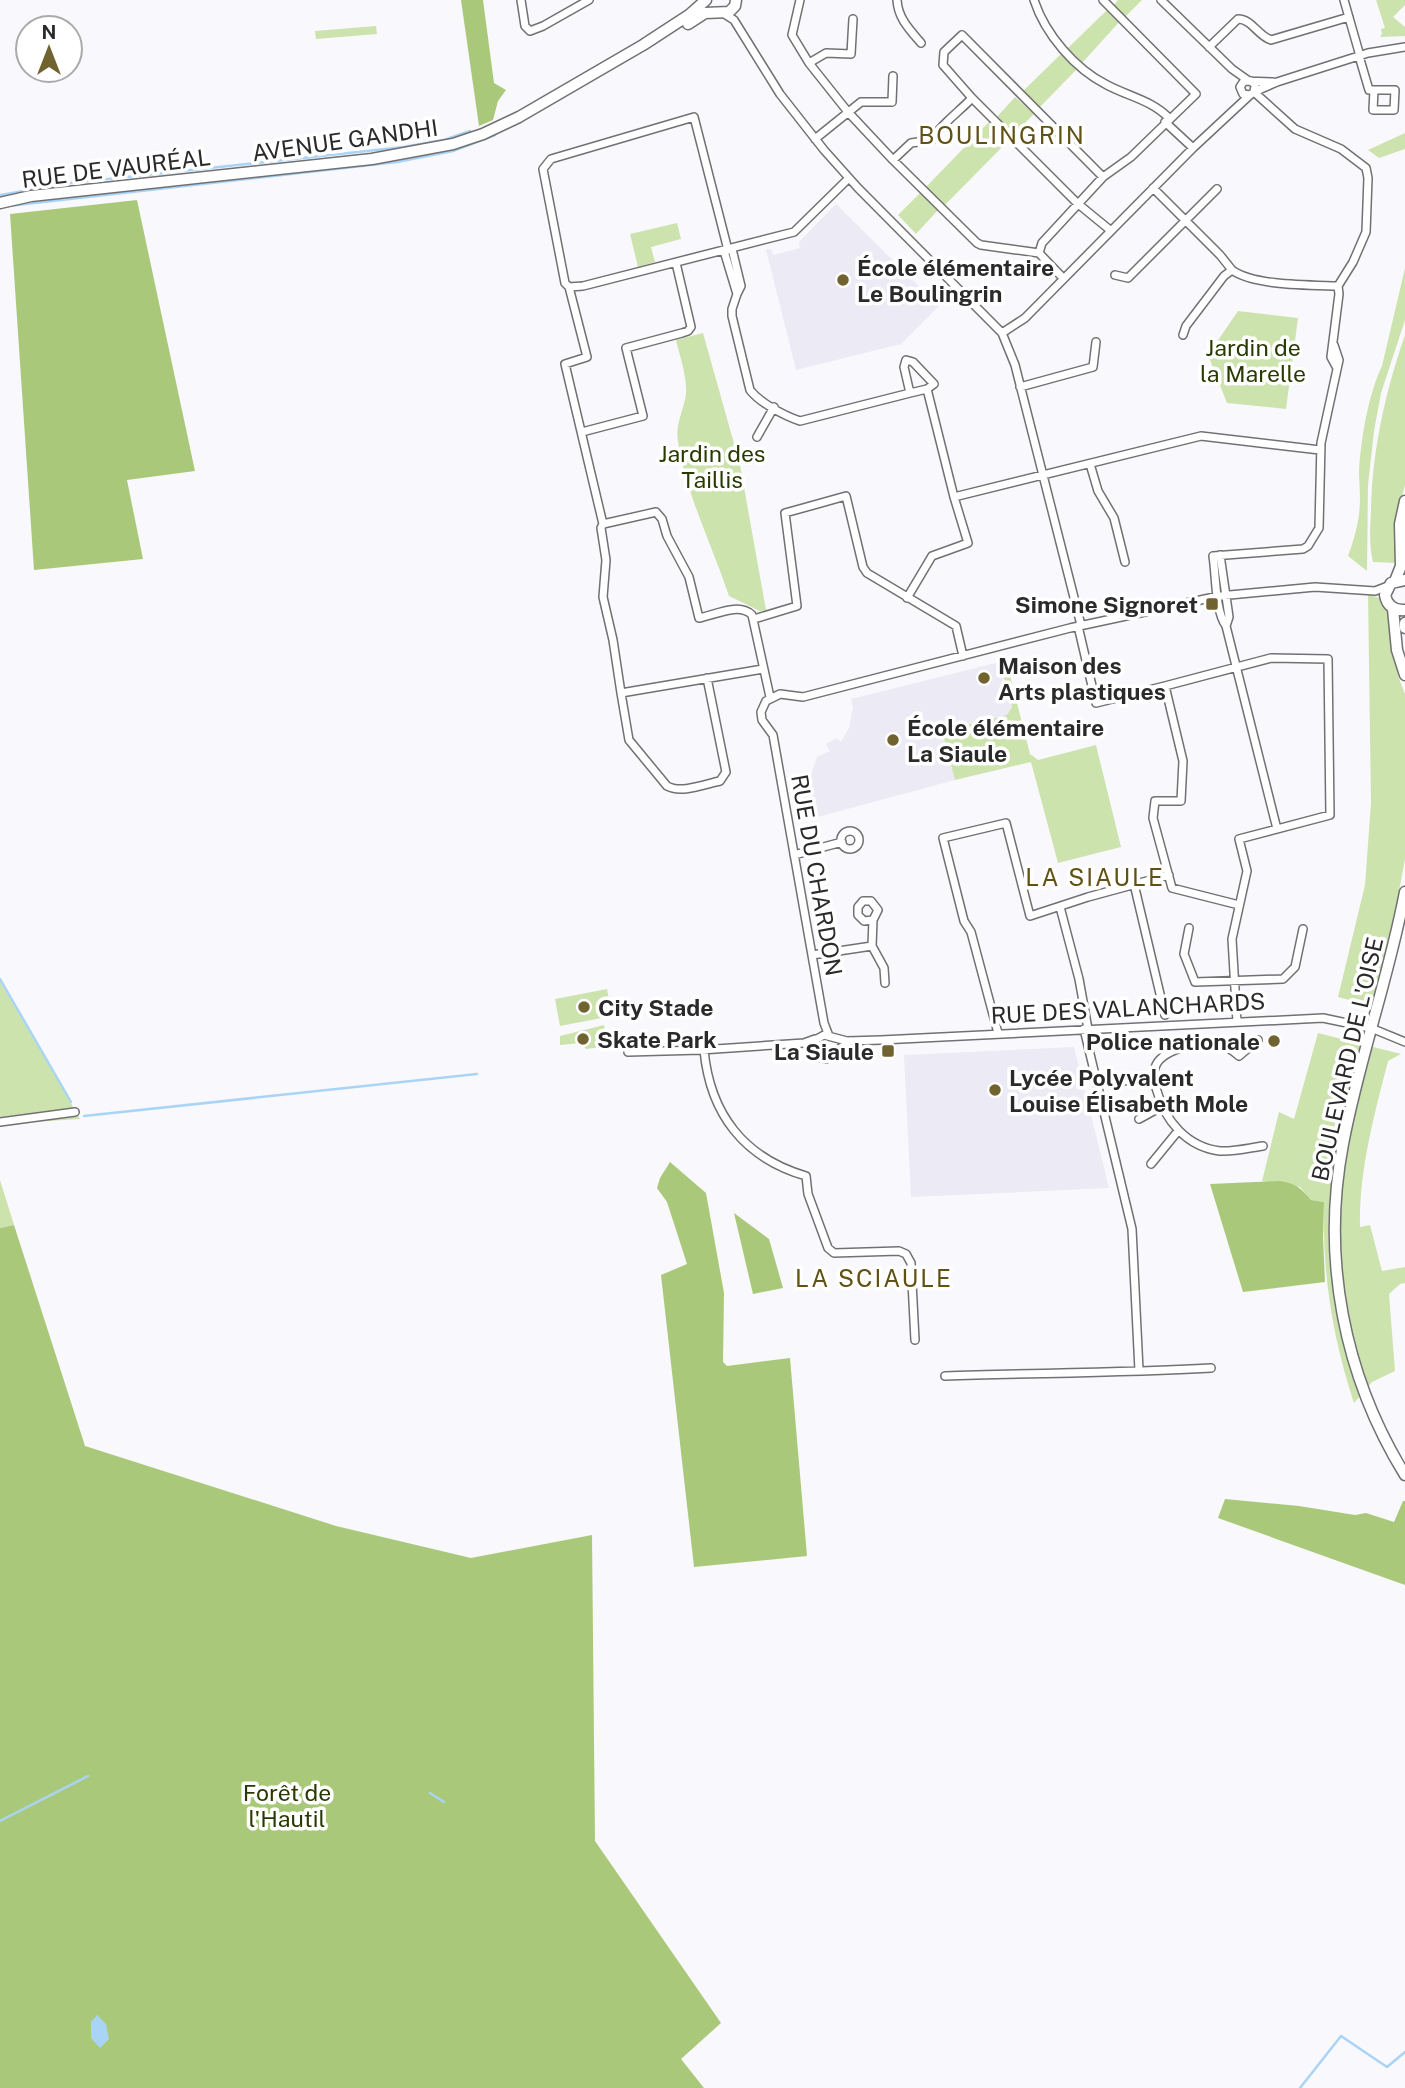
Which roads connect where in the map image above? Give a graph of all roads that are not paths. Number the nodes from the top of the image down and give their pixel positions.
1 (521, 0) edge
2 (589, 0) edge
3 (708, 0) edge
4 (800, 0) edge
5 (897, 0) edge
6 (1034, 0) edge
7 (1103, 0) edge
8 (1161, 0) edge
9 (1344, 0) edge
10 (736, 2) edge
11 (722, 13) junction
12 (1349, 17) junction
13 (853, 19) dead end
14 (734, 20) junction
15 (921, 43) dead end
16 (643, 45) junction
17 (1209, 47) junction
18 (1405, 47) edge
19 (1360, 56) junction
20 (809, 63) junction
21 (1232, 69) junction
22 (893, 76) dead end
23 (1250, 81) junction
24 (1277, 82) junction
25 (1240, 88) junction
26 (1374, 90) dead end
27 (1252, 94) junction
28 (972, 98) junction
29 (1233, 108) junction
30 (848, 112) junction
31 (1167, 120) junction
32 (815, 139) junction
33 (1193, 148) junction
34 (892, 160) junction
35 (237, 174) joint
36 (1103, 177) junction
37 (849, 178) junction
38 (1153, 188) junction
39 (1217, 189) dead end
40 (0, 203) edge
41 (1077, 204) junction
42 (1187, 220) junction
43 (1110, 230) junction
44 (728, 250) junction
45 (1039, 253) junction
46 (676, 263) junction
47 (1232, 270) junction
48 (1115, 275) dead end
49 (1063, 278) junction
50 (569, 286) junction
51 (1338, 286) junction
52 (1020, 321) junction
53 (994, 323) junction
54 (1002, 333) junction
55 (1183, 335) dead end
56 (1007, 342) junction
57 (1096, 342) dead end
58 (1020, 387) junction
59 (927, 389) junction
60 (910, 393) junction
61 (774, 407) junction
62 (582, 432) junction
63 (757, 437) dead end
64 (1320, 450) junction
65 (1090, 464) junction
66 (1042, 476) junction
67 (954, 497) junction
68 (1405, 501) edge
69 (603, 524) junction
70 (1125, 562) dead end
71 (1396, 582) edge
72 (1375, 591) junction
73 (1222, 596) junction
74 (907, 598) junction
75 (1385, 598) junction
76 (1393, 609) junction
77 (1405, 610) edge
78 (754, 619) junction
79 (1079, 626) junction
80 (963, 656) junction
81 (1236, 667) junction
82 (763, 668) junction
83 (1405, 675) edge
84 (707, 678) junction
85 (1165, 686) junction
86 (621, 693) junction
87 (770, 697) junction
88 (1277, 829) junction
89 (842, 842) dead end
90 (794, 855) junction
91 (1169, 875) junction
92 (1134, 884) junction
93 (1405, 892) edge
94 (1239, 905) junction
95 (1060, 907) junction
96 (873, 920) dead end
97 (1189, 928) dead end
98 (1303, 929) dead end
99 (872, 946) junction
100 (812, 955) junction
101 (1234, 982) junction
102 (885, 983) dead end
103 (1165, 1015) dead end
104 (1237, 1022) junction
105 (824, 1023) junction
106 (1371, 1028) junction
107 (1086, 1029) junction
108 (998, 1034) junction
109 (818, 1037) junction
110 (831, 1037) junction
111 (1258, 1040) dead end
112 (850, 1041) junction
113 (1405, 1042) edge
114 (804, 1043) junction
115 (813, 1049) junction
116 (704, 1050) junction
117 (628, 1052) dead end
118 (835, 1053) junction
119 (1154, 1080) junction
120 (1114, 1082) dead end
121 (1161, 1107) junction
122 (75, 1112) dead end
123 (1139, 1119) dead end
124 (0, 1122) edge
125 (1178, 1131) junction
126 (1263, 1146) dead end
127 (1150, 1164) dead end
128 (915, 1340) dead end
129 (1211, 1368) dead end
130 (1139, 1370) junction
131 (945, 1376) dead end
132 (1405, 1475) edge

1 - 2 street
3 - 11 main road
3 - 16 main road, AVENUE GANDHI
4 - 20 street
5 - 15 street
6 - 31 street
7 - 31 street
8 - 17 street
9 - 12 street
10 - 11 main road, AVENUE GANDHI
10 - 14 street
11 - 14 street
11 - 16 main road, AVENUE GANDHI
12 - 17 street
12 - 19 street
13 - 20 street
14 - 32 street
16 - 35 main road, AVENUE GANDHI
17 - 21 street
18 - 19 street
19 - 24 street
19 - 26 street
20 - 30 street
21 - 23 street
21 - 25 street
22 - 30 street
23 - 24 street
23 - 25 street
23 - 27 street
24 - 27 street
25 - 27 street
25 - 29 street
27 - 29 street
27 - 51 street
28 - 34 street
28 - 36 street
28 - 41 street
29 - 33 street
30 - 32 street
30 - 34 street
31 - 33 street
31 - 36 street
32 - 37 street
33 - 38 street
34 - 45 street
35 - 40 main road, RUE DE VAURÉAL
36 - 41 street
37 - 44 street
37 - 53 street
38 - 42 street
38 - 43 street
39 - 42 street
41 - 43 street
41 - 45 street
42 - 47 street
42 - 48 street
43 - 49 street
44 - 46 street
44 - 50 street
44 - 61 street
45 - 49 street
46 - 50 street
46 - 62 street
47 - 51 street
47 - 55 street
49 - 52 street
50 - 62 street
51 - 64 street
52 - 53 street
52 - 54 street
52 - 56 street
53 - 54 street
54 - 56 street
56 - 58 street
57 - 58 street
58 - 66 street
59 - 60 street
59 - 60 street
59 - 67 street
60 - 61 street
61 - 63 street
62 - 69 street
64 - 65 street
64 - 73 street
65 - 66 street
65 - 70 street
66 - 67 street
66 - 79 street
67 - 74 street
68 - 71 main road
69 - 78 street
69 - 86 street
71 - 72 street
71 - 75 main road
72 - 73 street
72 - 75 street
73 - 79 street
73 - 81 street
74 - 78 street
74 - 80 street
75 - 76 main road
76 - 77 main road
76 - 83 main road
78 - 82 street
79 - 80 street
79 - 85 street
80 - 87 street
81 - 85 street
81 - 88 street
81 - 88 street
82 - 84 street
82 - 87 street
84 - 86 street
84 - 86 street
85 - 91 street
87 - 90 street, RUE DU CHARDON
88 - 94 street
89 - 90 street
90 - 100 street, RUE DU CHARDON
91 - 92 street
91 - 94 street
92 - 95 street
92 - 103 street
93 - 106 main road, BOULEVARD DE L'OISE
94 - 101 street
95 - 107 street
95 - 108 street
96 - 99 street
97 - 101 street
98 - 101 street
99 - 100 street
99 - 102 street
100 - 105 street, RUE DU CHARDON
101 - 104 street
104 - 106 street, RUE DES VALANCHARDS
104 - 107 street, RUE DES VALANCHARDS
105 - 109 street, RUE DU CHARDON
105 - 110 street, RUE DU CHARDON
106 - 113 street, RUE DES VALANCHARDS
106 - 132 main road, BOULEVARD DE L'OISE
107 - 108 street, RUE DES VALANCHARDS
107 - 130 street
108 - 112 street, RUE DES VALANCHARDS
109 - 110 street
109 - 114 street
109 - 115 street
110 - 112 street, RUE DES VALANCHARDS
110 - 118 street
111 - 119 street
112 - 118 street
114 - 115 street
114 - 116 street
115 - 118 street
116 - 117 street
116 - 128 street
119 - 120 street
119 - 121 street
121 - 123 street
121 - 125 street
122 - 124 street
125 - 126 street
125 - 127 street
129 - 130 street
130 - 131 street

